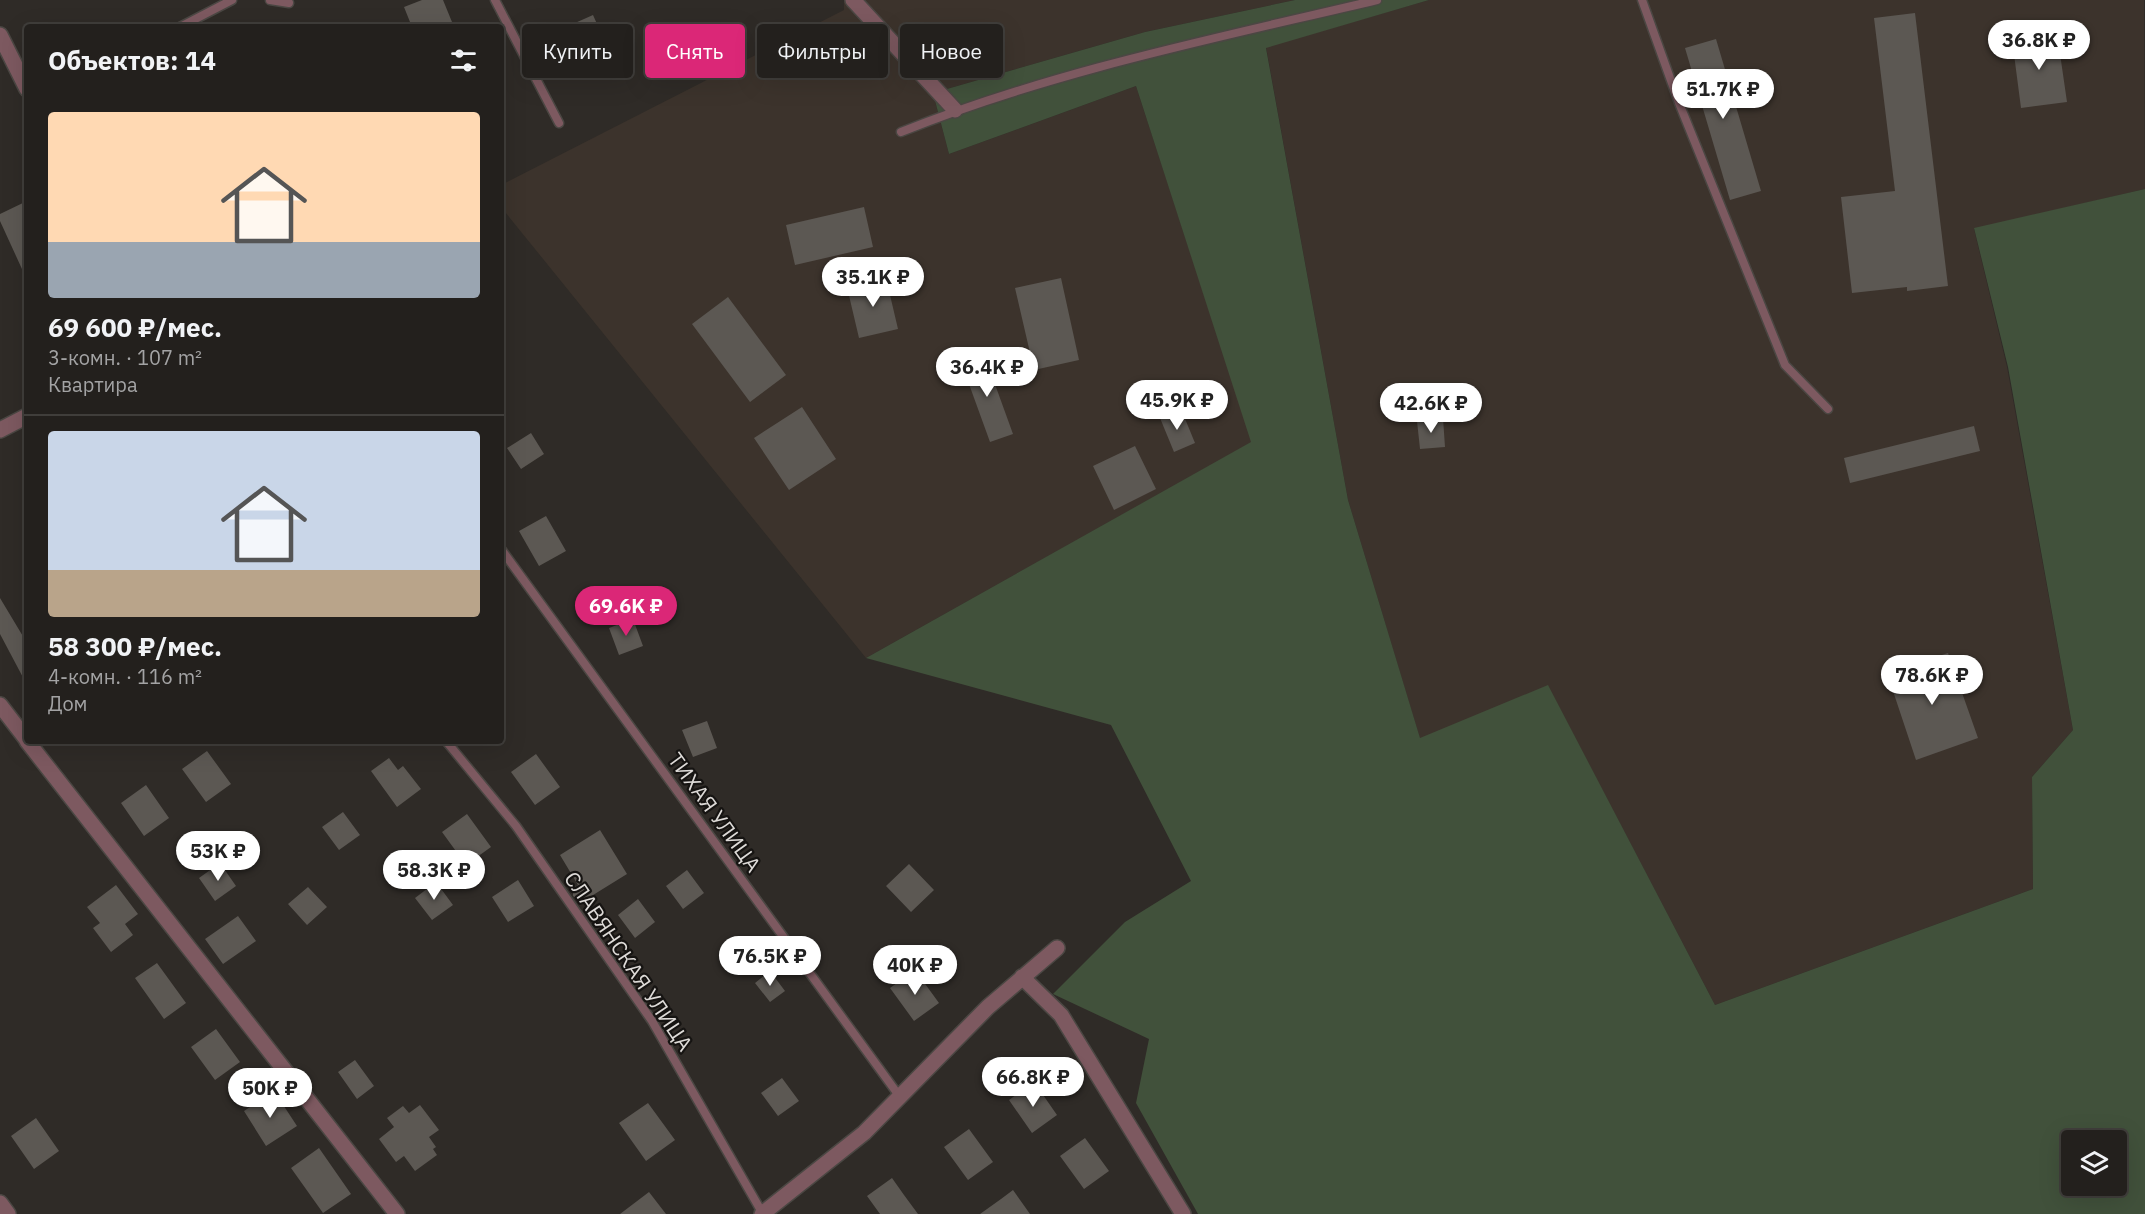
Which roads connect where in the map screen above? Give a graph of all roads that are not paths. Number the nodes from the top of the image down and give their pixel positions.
1 (232, 0) edge
2 (270, 0) edge
3 (495, 0) edge
4 (853, 0) edge
5 (1377, 0) edge
6 (1642, 0) edge
7 (289, 3) dead end
8 (186, 24) edge
9 (0, 35) edge
10 (24, 83) edge
11 (955, 110) junction
12 (559, 123) dead end
13 (901, 132) dead end
14 (1828, 409) dead end
15 (24, 417) edge
16 (0, 429) edge
17 (504, 553) edge
18 (0, 705) edge
19 (24, 737) edge
20 (29, 744) edge
21 (448, 744) edge
22 (1057, 948) dead end
23 (1022, 978) junction
24 (900, 1096) junction
25 (0, 1203) edge
26 (8, 1214) edge
27 (397, 1214) edge
28 (763, 1214) edge
29 (1184, 1214) edge

1 - 8 lane
2 - 7 lane
3 - 12 lane
4 - 11 street
5 - 11 lane
6 - 14 lane
9 - 10 street
11 - 13 lane
15 - 16 street
17 - 24 lane, ТИХАЯ УЛИЦА
18 - 19 street
20 - 27 street
21 - 28 lane, СЛАВЯНСКАЯ УЛИЦА
22 - 23 street
23 - 24 street
23 - 29 street
24 - 28 street
25 - 26 street

